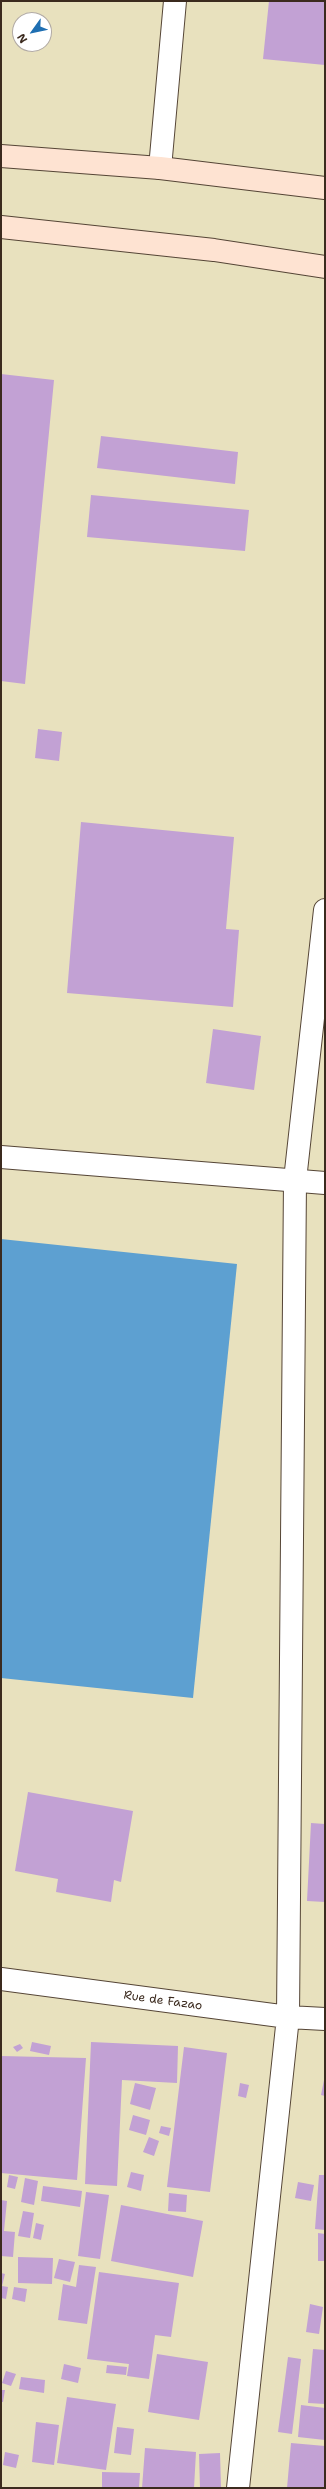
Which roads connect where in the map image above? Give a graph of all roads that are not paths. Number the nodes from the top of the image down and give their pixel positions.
1 (175, 1) edge
2 (1, 156) edge
3 (160, 168) junction
4 (325, 188) edge
5 (1, 227) edge
6 (325, 267) edge
7 (325, 910) edge
8 (1, 1157) edge
9 (295, 1180) junction
10 (325, 1183) edge
11 (1, 1979) edge
12 (288, 2017) junction
13 (325, 2018) edge
14 (238, 2488) edge

1 - 3 street
2 - 3 main road
3 - 4 main road
5 - 6 main road
7 - 9 street
8 - 9 street
9 - 10 street
9 - 12 street
11 - 12 street, Rue de Fazao
12 - 13 street, Rue de Fazao
12 - 14 street

